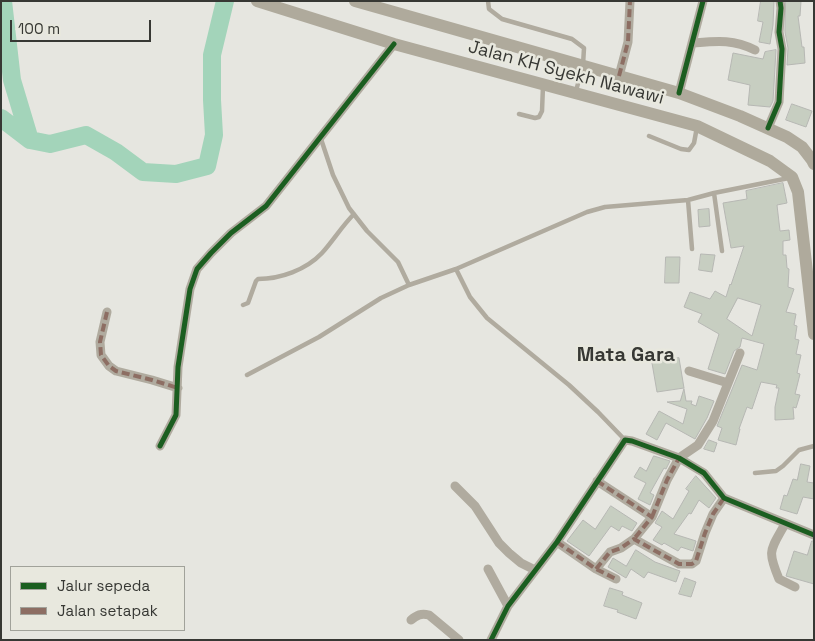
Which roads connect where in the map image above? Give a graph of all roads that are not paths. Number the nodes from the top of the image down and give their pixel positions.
1 (256, 1) edge
2 (354, 1) edge
3 (488, 1) edge
4 (630, 1) edge
5 (703, 1) edge
6 (780, 1) edge
7 (693, 43) junction
8 (394, 44) junction
9 (756, 50) dead end
10 (583, 65) junction
11 (619, 76) junction
12 (543, 84) junction
13 (575, 93) junction
14 (679, 93) junction
15 (519, 114) dead end
16 (697, 126) junction
17 (768, 128) junction
18 (649, 136) dead end
19 (321, 138) junction
20 (814, 164) edge
21 (792, 177) junction
22 (714, 193) junction
23 (688, 200) junction
24 (354, 214) junction
25 (692, 249) dead end
26 (722, 251) dead end
27 (456, 269) junction
28 (409, 285) junction
29 (243, 305) dead end
30 (107, 312) dead end
31 (814, 334) edge
32 (740, 353) dead end
33 (689, 371) dead end
34 (247, 375) dead end
35 (728, 383) junction
36 (178, 388) junction
37 (625, 440) junction
38 (160, 446) dead end
39 (814, 446) edge
40 (679, 458) junction
41 (755, 473) dead end
42 (597, 481) junction
43 (455, 486) dead end
44 (724, 498) junction
45 (652, 517) junction
46 (785, 524) junction
47 (814, 535) edge
48 (634, 539) junction
49 (557, 542) junction
50 (488, 569) dead end
51 (596, 569) junction
52 (535, 570) junction
53 (616, 579) dead end
54 (795, 587) dead end
55 (508, 606) junction
56 (411, 620) dead end
57 (459, 640) edge
58 (492, 640) edge

1 - 8 main road, Jalan KH Syekh Nawawi
2 - 10 main road, Jalan KH Syekh Nawawi
3 - 10 lane
4 - 11 street
5 - 7 street
6 - 17 street
7 - 9 street
7 - 14 street
8 - 12 main road, Jalan KH Syekh Nawawi
8 - 19 street
10 - 11 main road, Jalan KH Syekh Nawawi
10 - 13 lane
11 - 14 main road, Jalan KH Syekh Nawawi
12 - 13 main road, Jalan KH Syekh Nawawi
12 - 15 lane
13 - 16 main road, Jalan KH Syekh Nawawi
14 - 17 main road, Jalan KH Syekh Nawawi
16 - 18 lane
16 - 21 main road, Jalan KH Syekh Nawawi
17 - 20 main road, Jalan KH Syekh Nawawi
19 - 24 lane
19 - 36 street
21 - 22 lane
21 - 31 main road
22 - 23 lane
22 - 26 lane
23 - 25 lane
23 - 27 lane
24 - 28 lane
24 - 29 lane
27 - 28 lane
27 - 37 lane
28 - 34 lane
30 - 36 street
32 - 35 street
33 - 35 street
35 - 40 street
36 - 38 street
37 - 40 street
37 - 42 street
39 - 41 lane
40 - 44 street
40 - 45 street
42 - 45 street
42 - 49 street
43 - 52 street
44 - 46 street
44 - 48 street
45 - 48 street
46 - 47 street
46 - 54 street
48 - 51 street
49 - 51 street
49 - 52 street
50 - 55 street
51 - 53 street
52 - 55 street
55 - 58 street
56 - 57 street

